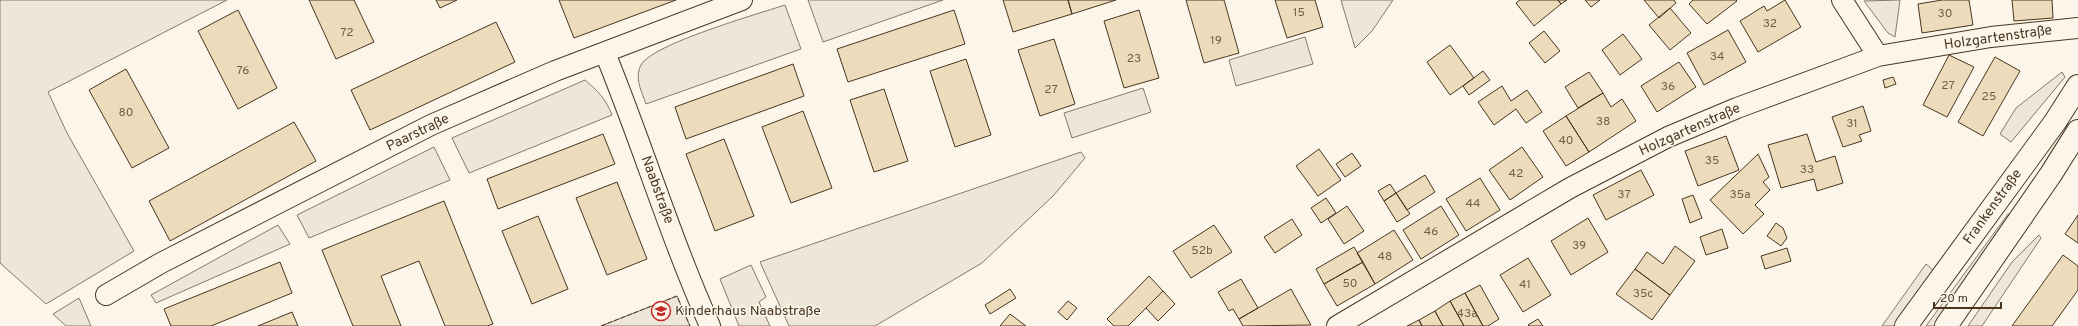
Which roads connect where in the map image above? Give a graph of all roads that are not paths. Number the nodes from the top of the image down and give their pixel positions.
1 (742, 0) edge
2 (1844, 1) edge
3 (2078, 28) edge
4 (605, 53) junction
5 (1878, 56) junction
6 (2078, 86) edge
7 (2078, 131) edge
8 (106, 295) dead end
9 (710, 326) edge
10 (1337, 326) edge
11 (1906, 326) edge
12 (1946, 326) edge

1 - 4 street, Paarstraße
2 - 5 street
3 - 5 street, Holzgartenstraße
4 - 8 street, Paarstraße
4 - 9 street, Naabstraße
5 - 10 street, Holzgartenstraße
6 - 11 main road, Frankenstraße
7 - 12 main road, Frankenstraße

